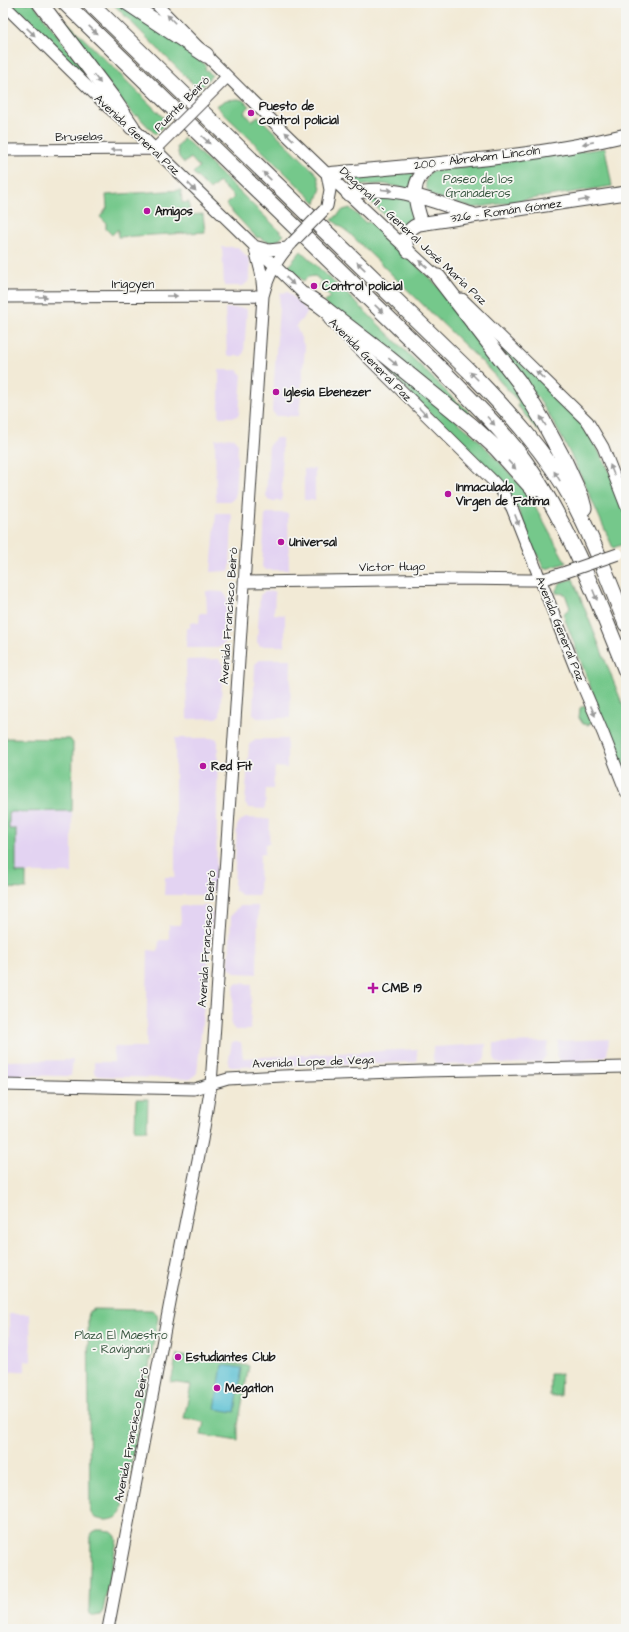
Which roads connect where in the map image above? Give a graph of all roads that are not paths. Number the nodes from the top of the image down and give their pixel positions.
1 (40, 3) edge
2 (65, 3) edge
3 (90, 3) edge
4 (128, 3) edge
5 (155, 3) edge
6 (3, 4) edge
7 (206, 55) junction
8 (227, 77) junction
9 (132, 127) junction
10 (626, 135) edge
11 (155, 149) junction
12 (3, 150) edge
13 (433, 164) junction
14 (327, 174) junction
15 (626, 193) edge
16 (348, 194) junction
17 (415, 196) junction
18 (326, 208) junction
19 (476, 215) junction
20 (422, 223) junction
21 (290, 245) junction
22 (253, 246) junction
23 (408, 251) junction
24 (274, 266) junction
25 (438, 277) junction
26 (263, 296) junction
27 (306, 296) junction
28 (3, 297) edge
29 (626, 506) edge
30 (562, 521) junction
31 (596, 547) junction
32 (622, 553) edge
33 (540, 580) junction
34 (244, 582) junction
35 (626, 624) edge
36 (626, 671) edge
37 (626, 792) edge
38 (626, 1067) edge
39 (3, 1085) edge
40 (211, 1085) junction
41 (108, 1629) edge

1 -> 9 highway
2 -> 30 highway
31 -> 3 highway
4 - 7 highway
7 -> 5 main road, Diagonal 11 - General José María Paz
6 -> 9 main road, Avenida General Paz
7 - 8 main road, Diagonal 11 - General José María Paz
8 - 11 main road, Puente Beiró, bridge
14 -> 8 main road, Diagonal 11 - General José María Paz
9 - 11 main road, Avenida General Paz
10 -> 13 main road, 200 - Abraham Lincoln
11 -> 12 main road, Bruselas
11 -> 22 main road, Avenida General Paz
13 - 14 main road, 200 - Abraham Lincoln
13 - 17 main road
14 - 16 main road, Diagonal 11 - General José María Paz
14 - 18 main road
19 -> 15 main road, 326 - Román Gómez
16 -> 17 main road
16 - 18 main road
16 - 23 main road, Diagonal 11 - General José María Paz
17 - 19 main road
17 - 20 main road
18 - 21 main road, bridge
19 - 20 main road, 326 - Román Gómez
20 - 23 main road
21 - 22 main road
21 - 24 main road, Avenida Francisco Beiró
22 - 24 main road, Avenida General Paz
22 - 26 main road
25 -> 23 main road, Diagonal 11 - General José María Paz
24 - 26 main road, Avenida Francisco Beiró
24 -> 27 main road, Avenida General Paz
29 -> 25 main road, Diagonal 11 - General José María Paz
31 -> 25 highway
28 -> 26 main road, Irigoyen
26 - 34 main road, Avenida Francisco Beiró
27 -> 30 highway
27 -> 33 main road, Avenida General Paz
30 -> 36 highway
31 - 35 highway
32 - 33 main road, Víctor Hugo, bridge
33 - 34 main road, Víctor Hugo
33 -> 37 main road, Avenida General Paz
34 - 40 main road, Avenida Francisco Beiró
38 - 40 main road, Avenida Lope de Vega
39 - 40 main road, Avenida Lope de Vega
40 - 41 main road, Avenida Francisco Beiró

